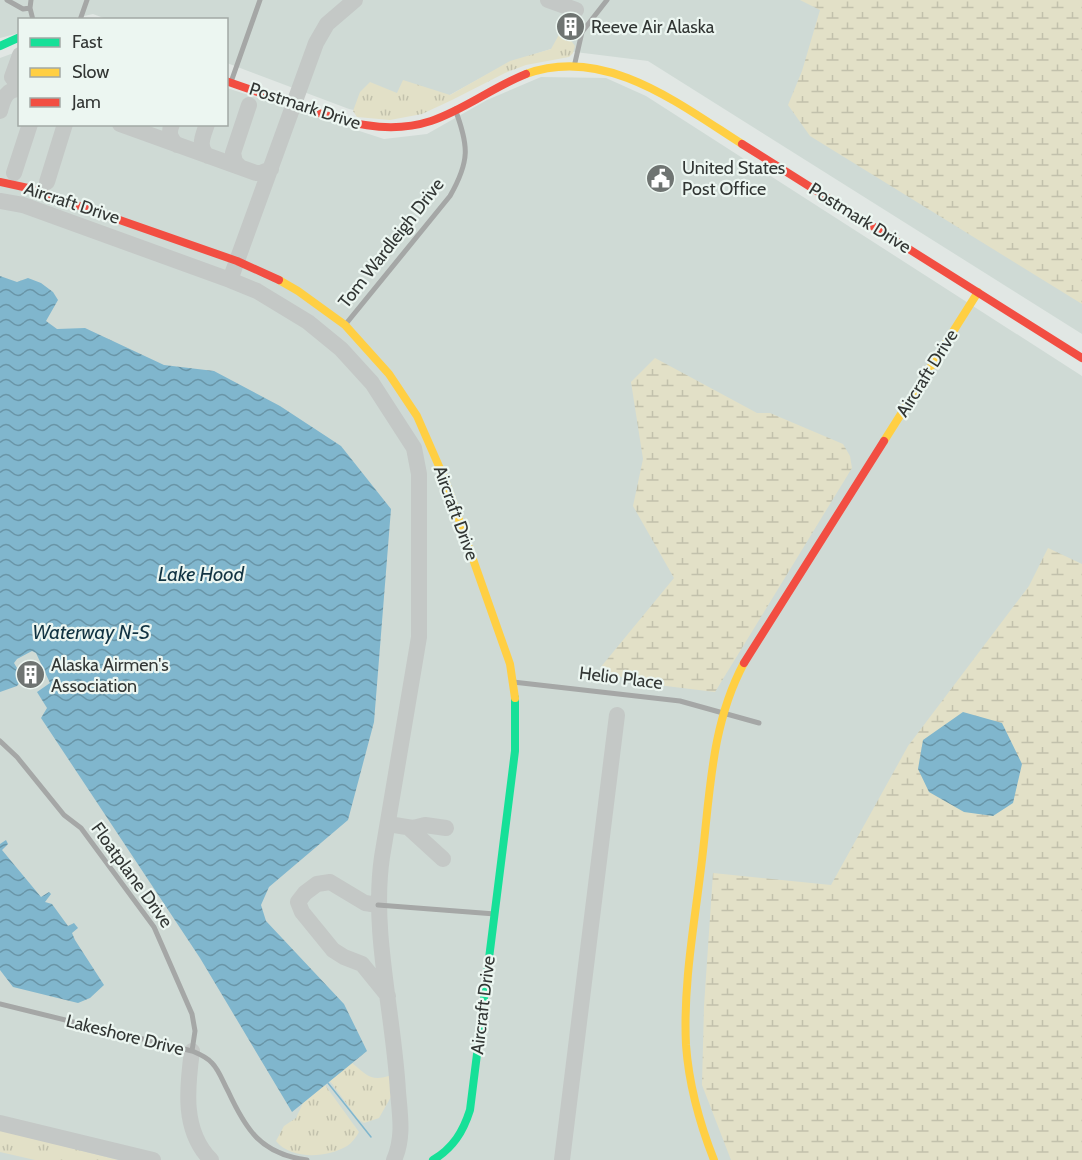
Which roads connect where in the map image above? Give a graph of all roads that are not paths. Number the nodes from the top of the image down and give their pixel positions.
1 (7, 0) edge
2 (31, 0) edge
3 (87, 0) edge
4 (260, 0) edge
5 (606, 0) edge
6 (30, 8) junction
7 (32, 18) edge
8 (81, 18) edge
9 (18, 38) edge
10 (0, 46) edge
11 (574, 67) junction
12 (229, 82) edge
13 (455, 109) junction
14 (0, 182) edge
15 (978, 292) junction
16 (345, 325) junction
17 (1082, 358) edge
18 (513, 682) junction
19 (724, 713) junction
20 (759, 723) dead end
21 (0, 741) edge
22 (378, 905) dead end
23 (495, 914) junction
24 (0, 1004) edge
25 (192, 1051) junction
26 (307, 1160) edge
27 (433, 1160) edge
28 (714, 1160) edge

1 - 6 street
2 - 6 street
3 - 8 street
4 - 12 street
5 - 11 street
6 - 7 street
9 - 10 street
11 - 13 street, Postmark Drive
11 - 15 street, Postmark Drive
12 - 13 street, Postmark Drive
13 - 16 street, Tom Wardleigh Drive
14 - 16 street, Aircraft Drive
15 - 17 street, Postmark Drive
15 - 19 street, Aircraft Drive
16 - 18 street, Aircraft Drive
18 - 19 street, Helio Place
18 - 23 street, Aircraft Drive
19 - 20 street, Helio Place
19 - 28 street, Aircraft Drive
21 - 25 street, Floatplane Drive
22 - 23 street
23 - 27 street, Aircraft Drive
24 - 25 street, Lakeshore Drive
25 - 26 street, Lakeshore Drive

